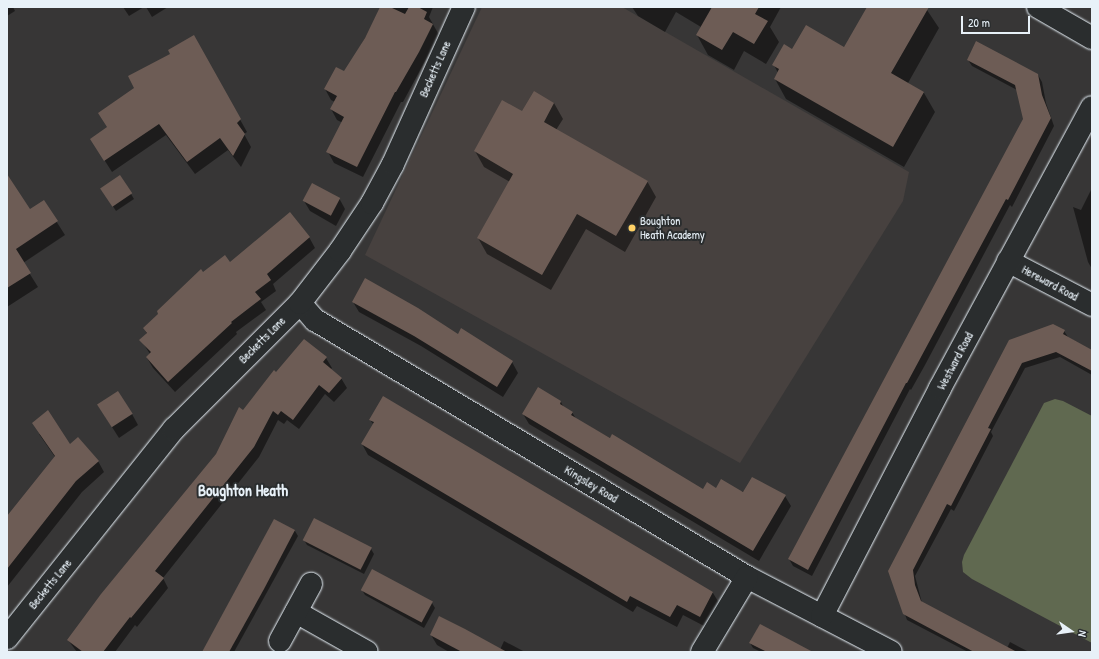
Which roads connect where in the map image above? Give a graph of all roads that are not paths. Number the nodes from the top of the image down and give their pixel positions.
1 (464, 7) edge
2 (1038, 7) edge
3 (1092, 38) edge
4 (1092, 107) edge
5 (1008, 261) junction
6 (300, 303) junction
7 (1092, 305) edge
8 (747, 576) junction
9 (311, 584) dead end
10 (296, 612) junction
11 (822, 616) junction
12 (7, 638) edge
13 (280, 641) dead end
14 (366, 652) edge
15 (702, 652) edge
16 (891, 652) edge

1 - 6 street, Becketts Lane
2 - 3 street
4 - 5 street, Westward Road
5 - 7 street, Hereward Road
5 - 11 street, Westward Road
6 - 8 street, Kingsley Road
6 - 12 street, Becketts Lane
8 - 11 street, Kingsley Road
8 - 15 street
9 - 10 street
10 - 13 street
10 - 14 street
11 - 16 street, Kingsley Road

